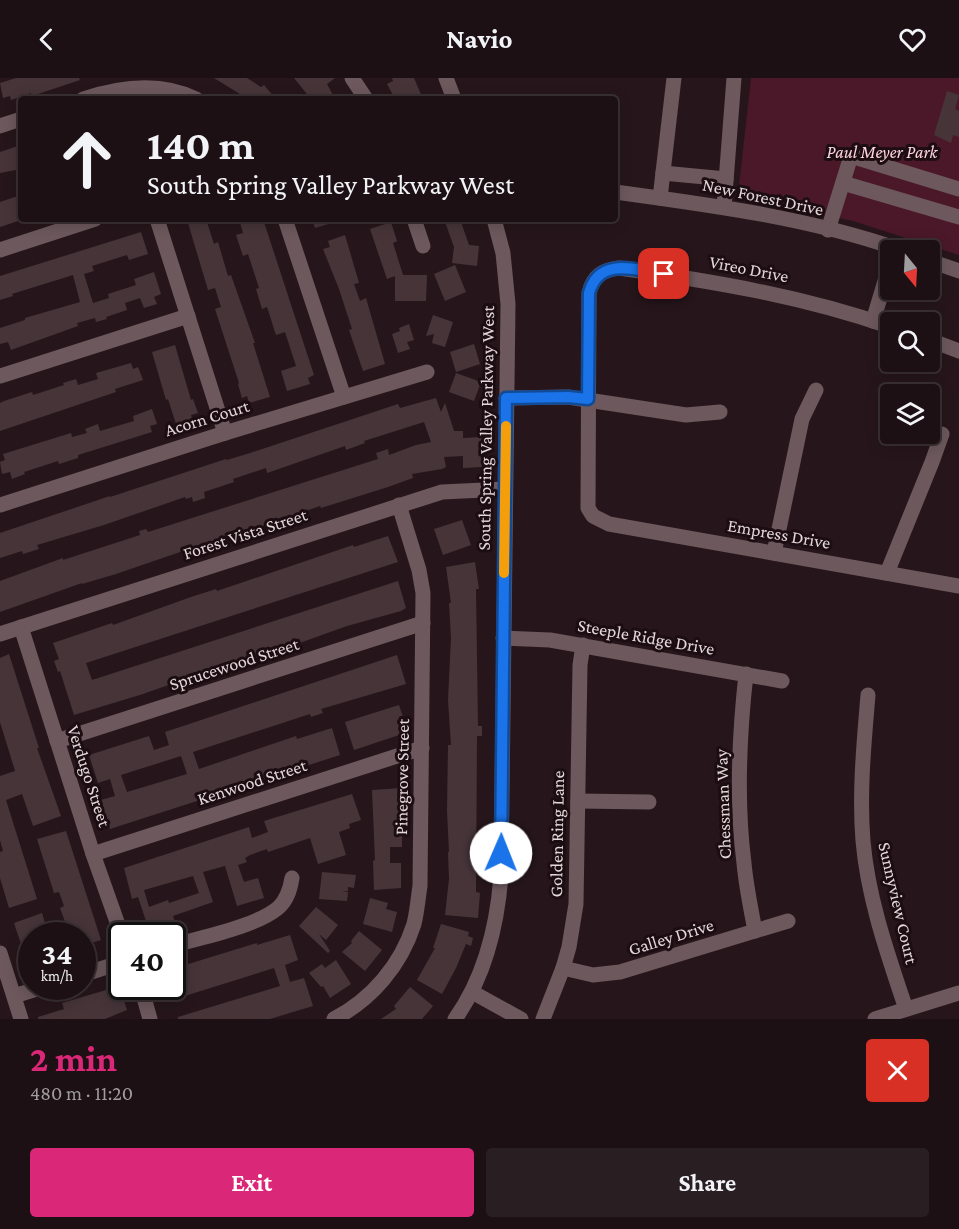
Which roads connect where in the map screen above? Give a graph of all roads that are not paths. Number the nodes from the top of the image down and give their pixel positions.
1 (352, 78) edge
2 (446, 78) edge
3 (674, 78) edge
4 (734, 78) edge
5 (92, 96) edge
6 (190, 96) edge
7 (364, 96) edge
8 (453, 96) edge
9 (18, 120) edge
10 (0, 126) edge
11 (663, 173) junction
12 (726, 179) junction
13 (843, 183) junction
14 (959, 189) edge
15 (618, 192) edge
16 (660, 198) junction
17 (724, 207) junction
18 (959, 217) edge
19 (86, 222) edge
20 (158, 222) edge
21 (286, 222) edge
22 (415, 222) edge
23 (495, 222) edge
24 (828, 230) junction
25 (423, 246) dead end
26 (880, 248) edge
27 (0, 250) edge
28 (940, 264) edge
29 (959, 271) edge
30 (880, 299) edge
31 (188, 316) junction
32 (873, 321) junction
33 (880, 323) edge
34 (940, 344) edge
35 (959, 351) edge
36 (427, 372) dead end
37 (0, 376) edge
38 (816, 390) dead end
39 (344, 397) junction
40 (506, 398) junction
41 (588, 399) junction
42 (720, 412) dead end
43 (225, 433) junction
44 (942, 434) dead end
45 (505, 489) junction
46 (0, 505) edge
47 (399, 505) junction
48 (774, 553) junction
49 (887, 573) junction
50 (959, 586) edge
51 (423, 623) junction
52 (21, 627) junction
53 (0, 634) edge
54 (503, 638) junction
55 (583, 645) junction
56 (746, 674) junction
57 (782, 681) dead end
58 (868, 695) dead end
59 (57, 741) junction
60 (422, 748) junction
61 (578, 801) junction
62 (649, 802) dead end
63 (93, 854) junction
64 (292, 878) dead end
65 (788, 921) dead end
66 (117, 922) edge
67 (755, 931) junction
68 (186, 942) edge
69 (0, 953) edge
70 (563, 968) junction
71 (472, 992) junction
72 (959, 993) edge
73 (18, 995) edge
74 (14, 996) junction
75 (145, 1000) edge
76 (906, 1009) junction
77 (21, 1019) edge
78 (150, 1019) edge
79 (334, 1019) edge
80 (455, 1019) edge
81 (521, 1019) edge
82 (543, 1019) edge
83 (875, 1019) edge

1 - 7 street
2 - 8 street
3 - 11 street
4 - 12 street
5 - 6 street
9 - 10 street
11 - 12 street
11 - 16 street
12 - 17 street
13 - 14 street
13 - 18 street
13 - 24 street
15 - 16 street, New Forest Drive
16 - 17 street, New Forest Drive
17 - 24 street, New Forest Drive
19 - 27 street
20 - 31 street
21 - 39 street
22 - 25 street
23 - 40 street, South Spring Valley Parkway West
24 - 26 street, New Forest Drive
28 - 29 street
30 - 32 street
31 - 37 street
31 - 43 street
32 - 33 street, Vireo Drive
32 - 41 street, Vireo Drive
34 - 35 street
36 - 39 street, Acorn Court
38 - 48 street
39 - 43 street, Acorn Court
40 - 41 street
40 - 45 street, South Spring Valley Parkway West
41 - 42 street
41 - 48 street, Empress Drive
43 - 46 street, Acorn Court
44 - 49 street
45 - 47 street, Forest Vista Street
45 - 54 street, South Spring Valley Parkway West
47 - 51 street, Pinegrove Street
47 - 52 street, Forest Vista Street
48 - 49 street, Empress Drive
49 - 50 street, Empress Drive
51 - 59 street, Sprucewood Street
51 - 60 street, Pinegrove Street
52 - 53 street, Forest Vista Street
52 - 59 street, Verdugo Street
54 - 55 street, Steeple Ridge Drive
54 - 71 street, South Spring Valley Parkway West
55 - 56 street, Steeple Ridge Drive
55 - 61 street, Golden Ring Lane
56 - 57 street, Steeple Ridge Drive
56 - 67 street, Chessman Way
58 - 76 street, Sunnyview Court
59 - 63 street, Verdugo Street
60 - 63 street, Kenwood Street
60 - 79 street, Pinegrove Street
61 - 62 street
61 - 70 street, Golden Ring Lane
63 - 66 street, Verdugo Street
64 - 68 street
65 - 67 street, Galley Drive
67 - 70 street, Galley Drive
69 - 74 street
70 - 82 street, Golden Ring Lane
71 - 80 street, South Spring Valley Parkway West
71 - 81 street
72 - 76 street
73 - 74 street
74 - 77 street
75 - 78 street
76 - 83 street

